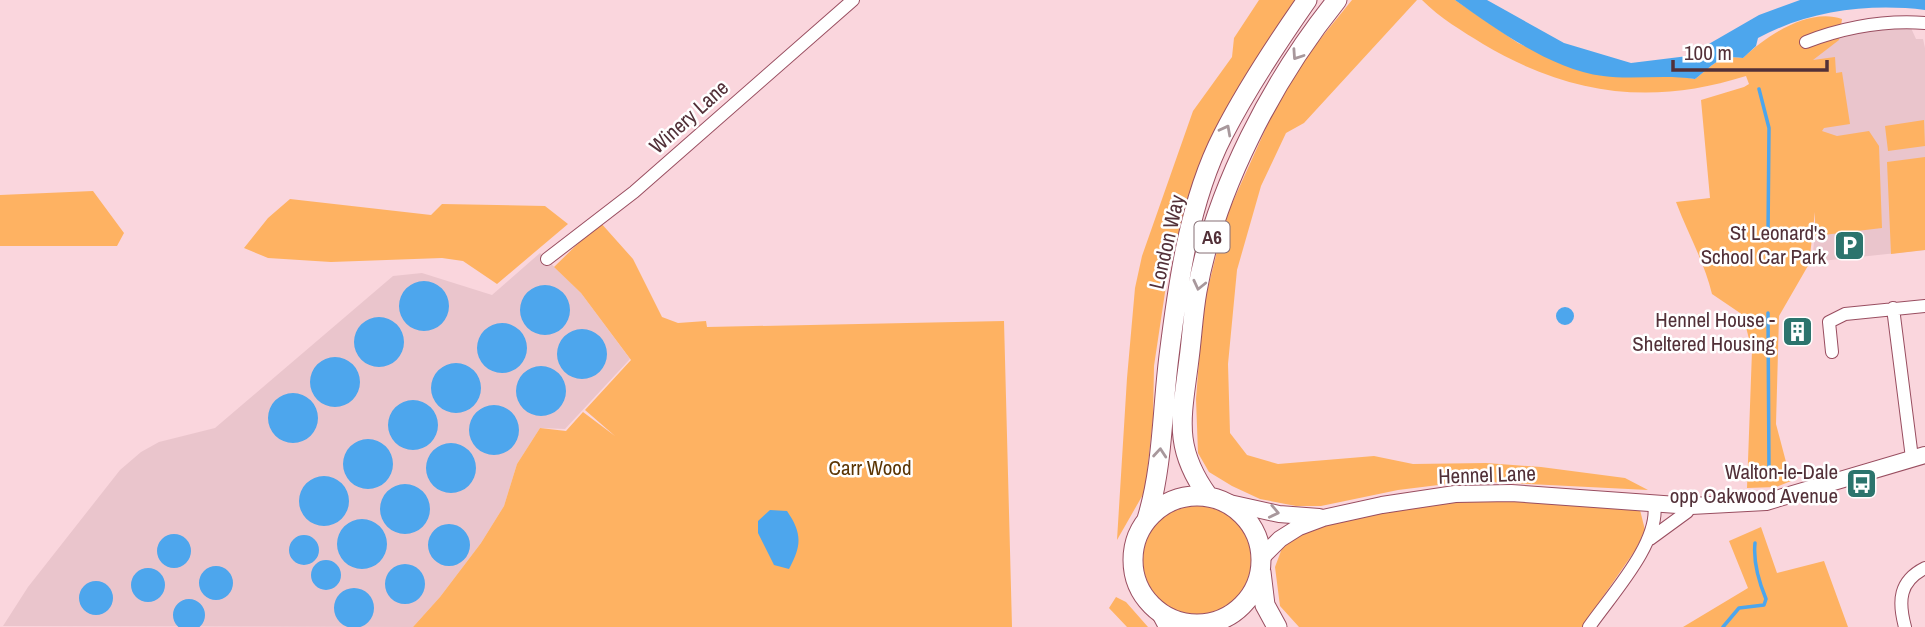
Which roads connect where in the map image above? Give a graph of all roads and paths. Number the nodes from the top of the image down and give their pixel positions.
1 (853, 0) edge
2 (1307, 0) edge
3 (1337, 0) edge
4 (1925, 23) edge
5 (1806, 41) dead end
6 (547, 259) dead end
7 (1925, 306) edge
8 (1893, 308) junction
9 (1832, 352) dead end
10 (1919, 456) edge
11 (1217, 499) junction
12 (1654, 503) junction
13 (1691, 506) junction
14 (1322, 518) junction
15 (1147, 519) junction
16 (1650, 539) junction
17 (1261, 564) junction
18 (1925, 568) edge
19 (1162, 620) edge
20 (1217, 625) edge
21 (1277, 627) edge
22 (1588, 627) edge
23 (1905, 627) edge

1 - 6 street, Winery Lane
15 -> 2 highway, London Way / A6
3 -> 11 highway, London Way / A6
4 - 5 street
7 - 8 street
8 - 9 street
8 - 10 street
10 - 13 main road, Hennel Lane
11 -> 14 main road, Hennel Lane
11 - 15 highway
11 - 17 highway, A6
12 - 13 main road, Hennel Lane
12 - 14 main road, Hennel Lane
12 - 16 street
13 - 16 street
14 - 17 main road, Hennel Lane
15 - 19 highway, A6
16 - 22 street
17 - 20 highway, A6
17 - 21 highway, A6
18 - 23 street
19 - 20 highway, A6

